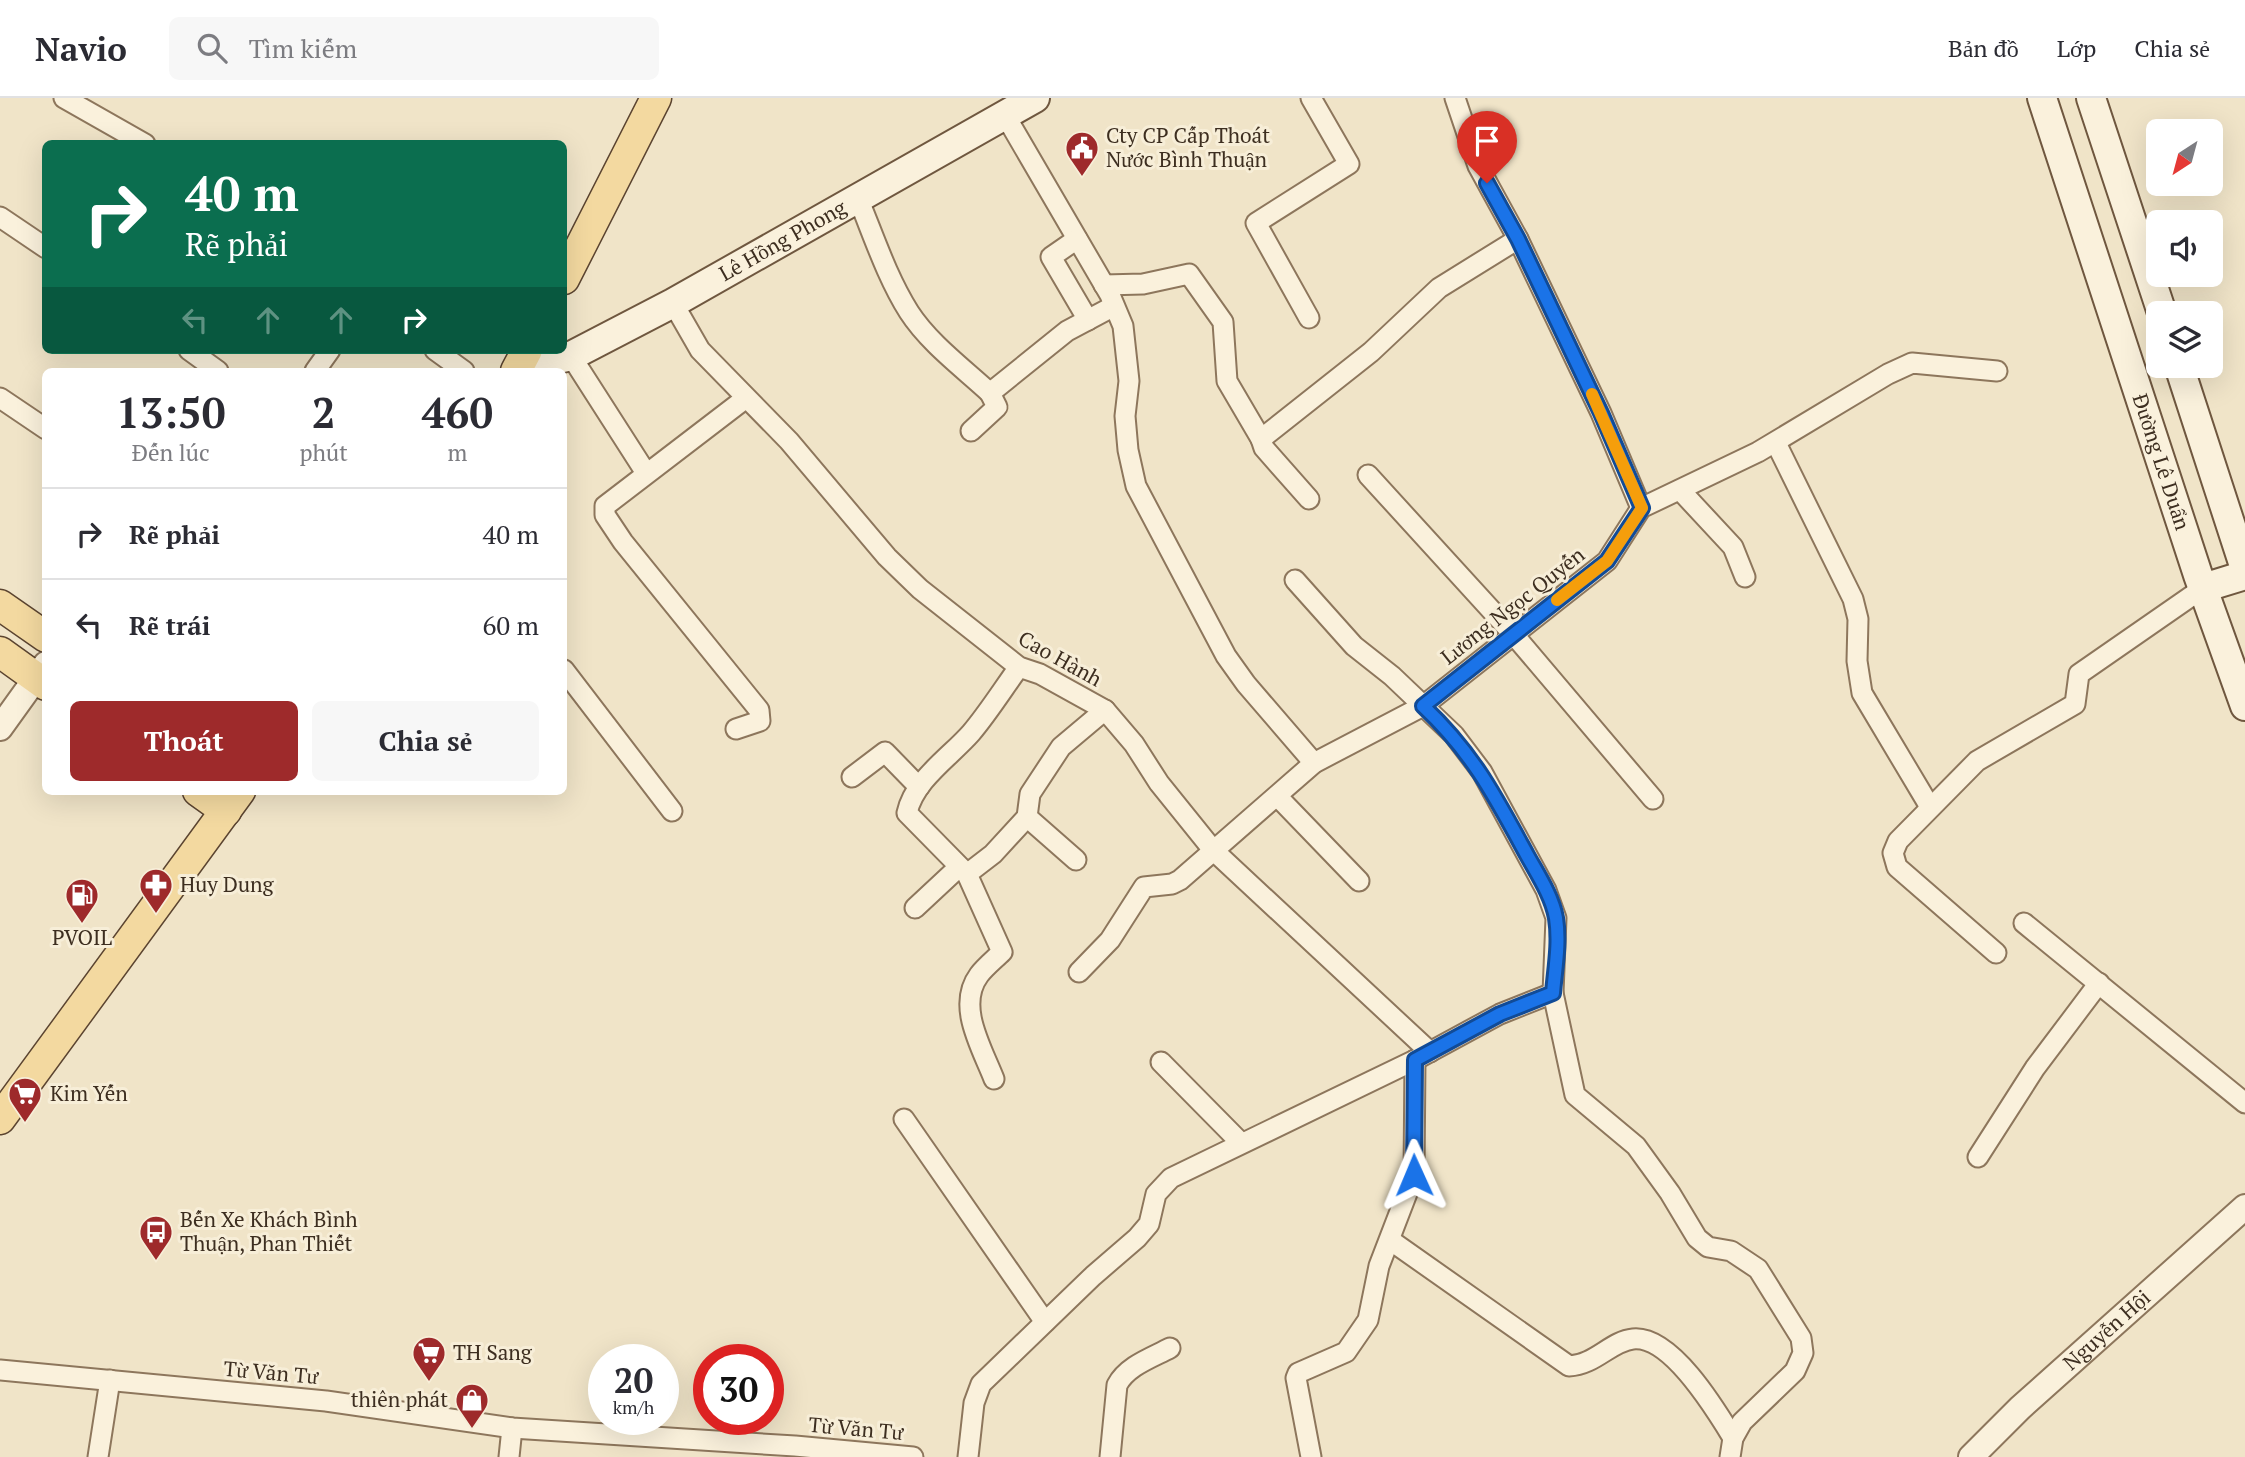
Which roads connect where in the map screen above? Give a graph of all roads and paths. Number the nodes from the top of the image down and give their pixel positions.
1 (64, 98) edge
2 (656, 98) edge
3 (1035, 98) edge
4 (1311, 98) edge
5 (1455, 98) edge
6 (2042, 98) edge
7 (2091, 98) edge
8 (1005, 115) junction
9 (138, 140) edge
10 (858, 198) junction
11 (0, 217) edge
12 (1077, 239) junction
13 (1518, 239) junction
14 (42, 245) edge
15 (567, 273) edge
16 (1104, 285) junction
17 (2158, 301) edge
18 (673, 303) junction
19 (1114, 306) junction
20 (1309, 318) dead end
21 (1088, 320) junction
22 (194, 354) edge
23 (441, 354) edge
24 (570, 356) junction
25 (522, 359) edge
26 (214, 368) edge
27 (460, 368) edge
28 (1997, 371) dead end
29 (2183, 378) edge
30 (990, 393) junction
31 (0, 398) edge
32 (746, 398) junction
33 (42, 426) edge
34 (971, 430) dead end
35 (1261, 439) junction
36 (1776, 443) junction
37 (646, 473) junction
38 (1368, 475) dead end
39 (1680, 490) junction
40 (1309, 499) dead end
41 (1642, 508) junction
42 (2245, 569) edge
43 (2245, 575) edge
44 (1745, 577) dead end
45 (1295, 580) dead end
46 (2203, 588) junction
47 (0, 605) edge
48 (42, 634) edge
49 (1514, 635) junction
50 (0, 652) edge
51 (1018, 667) junction
52 (567, 674) edge
53 (42, 676) edge
54 (1423, 706) junction
55 (2245, 706) edge
56 (1105, 710) junction
57 (0, 728) edge
58 (736, 729) dead end
59 (1314, 763) junction
60 (852, 777) dead end
61 (919, 787) junction
62 (212, 795) edge
63 (1277, 796) junction
64 (1653, 799) dead end
65 (233, 801) edge
66 (1930, 807) junction
67 (672, 811) dead end
68 (1027, 817) junction
69 (1213, 850) junction
70 (1076, 860) dead end
71 (963, 871) junction
72 (1359, 881) dead end
73 (915, 908) dead end
74 (2024, 923) dead end
75 (1996, 953) dead end
76 (1079, 972) dead end
77 (2099, 983) junction
78 (1553, 993) junction
79 (1423, 1056) junction
80 (1161, 1062) dead end
81 (994, 1079) dead end
82 (2245, 1103) edge
83 (0, 1119) edge
84 (904, 1119) dead end
85 (1241, 1143) junction
86 (1978, 1157) dead end
87 (2245, 1207) edge
88 (1390, 1240) junction
89 (1045, 1322) junction
90 (1170, 1348) dead end
91 (0, 1370) edge
92 (110, 1380) junction
93 (512, 1428) junction
94 (1731, 1447) edge
95 (839, 1455) edge
96 (98, 1457) edge
97 (509, 1457) edge
98 (913, 1457) edge
99 (968, 1457) edge
100 (1110, 1457) edge
101 (1311, 1457) edge
102 (1971, 1457) edge

1 - 9 street
2 - 15 main road
3 - 8 main road, Lê Hồng Phong
4 - 20 street
5 - 13 street
6 - 46 main road, Đường Lê Duẩn
7 - 17 main road
8 - 10 main road, Lê Hồng Phong
8 - 12 street
10 - 18 main road, Lê Hồng Phong
10 - 30 street
11 - 14 street
12 - 16 street
12 - 21 street
13 - 35 street
13 - 41 street
16 - 19 street
16 - 35 street
18 - 24 main road, Lê Hồng Phong
18 - 32 street, Cao Hành
19 - 21 street
19 - 59 street
21 - 30 street
22 - 26 street
23 - 27 street
24 - 25 main road, Lê Hồng Phong
24 - 37 street
28 - 36 street
29 - 42 main road
30 - 34 street
31 - 33 street
32 - 37 street
32 - 51 street, Cao Hành
35 - 40 street
36 - 39 street
36 - 66 street
37 - 58 street
38 - 49 street
39 - 41 street
39 - 44 street
41 - 49 street, Lương Ngọc Quyến
43 - 46 main road
45 - 54 street
46 - 55 main road, Đường Lê Duẩn
46 - 66 street
47 - 48 main road
49 - 54 street, Lương Ngọc Quyến
49 - 64 street
50 - 53 main road
51 - 56 street, Cao Hành
51 - 61 street
52 - 67 street
53 - 57 street
54 - 59 street, Lương Ngọc Quyến
54 - 78 street
56 - 68 street
56 - 69 street, Cao Hành
59 - 63 street, Lương Ngọc Quyến
60 - 61 street
61 - 71 street
62 - 65 main road
63 - 69 street, Lương Ngọc Quyến
63 - 72 street
65 - 83 main road
66 - 75 street
68 - 70 street
68 - 71 street
69 - 76 street, Lương Ngọc Quyến
69 - 79 street, Cao Hành
71 - 73 street
71 - 81 street
74 - 77 street
77 - 82 street
77 - 86 street
78 - 79 street
78 - 94 street
79 - 85 street
79 - 88 street
80 - 85 street
84 - 89 street
85 - 89 street
87 - 102 street, Nguyễn Hội
88 - 94 street
88 - 101 street
89 - 99 street
90 - 100 street
91 - 92 street, Từ Văn Tư
92 - 93 street, Từ Văn Tư
92 - 96 street
93 - 95 street, Từ Văn Tư
93 - 97 street
95 - 98 street, Từ Văn Tư

